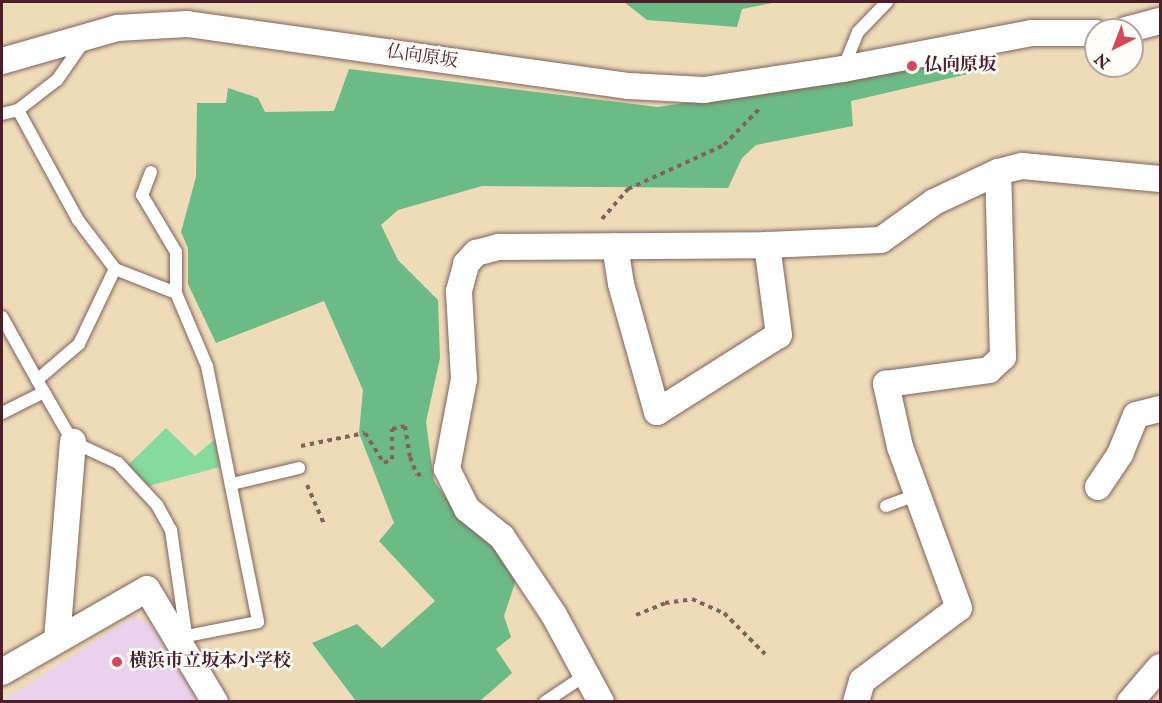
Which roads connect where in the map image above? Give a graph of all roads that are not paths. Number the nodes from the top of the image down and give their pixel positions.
1 (887, 2) edge
2 (1161, 21) edge
3 (1144, 25) edge
4 (1084, 33) edge
5 (87, 36) junction
6 (2, 61) edge
7 (843, 69) junction
8 (18, 110) junction
9 (2, 114) edge
10 (151, 172) dead end
11 (998, 172) junction
12 (1161, 179) edge
13 (767, 245) junction
14 (605, 246) junction
15 (115, 269) junction
16 (176, 293) junction
17 (2, 317) edge
18 (37, 380) junction
19 (44, 392) junction
20 (1161, 410) edge
21 (2, 413) edge
22 (73, 441) junction
23 (299, 468) road end
24 (232, 484) junction
25 (1098, 487) dead end
26 (917, 495) junction
27 (886, 506) dead end
28 (57, 640) junction
29 (187, 645) junction
30 (1161, 667) edge
31 (2, 672) edge
32 (587, 674) junction
33 (215, 702) edge
34 (545, 702) edge
35 (601, 702) edge
36 (856, 702) edge
37 (1130, 702) edge

1 - 7 lane
2 - 3 street
4 - 7 street, 仏向原坂
5 - 6 street, 仏向原坂
5 - 7 street, 仏向原坂
5 - 8 lane
8 - 9 lane
8 - 15 lane
10 - 16 lane
11 - 12 street
11 - 13 street
11 - 26 street
13 - 14 street
13 - 14 street
14 - 32 street
15 - 16 lane
15 - 18 lane
16 - 24 lane
17 - 18 lane
18 - 19 lane
19 - 21 lane
19 - 22 lane
20 - 25 street
22 - 28 street
22 - 29 lane
23 - 24 lane
24 - 29 lane
26 - 27 lane
26 - 36 street
28 - 29 street
28 - 31 street
29 - 33 street
30 - 37 street
32 - 34 lane
32 - 35 street

